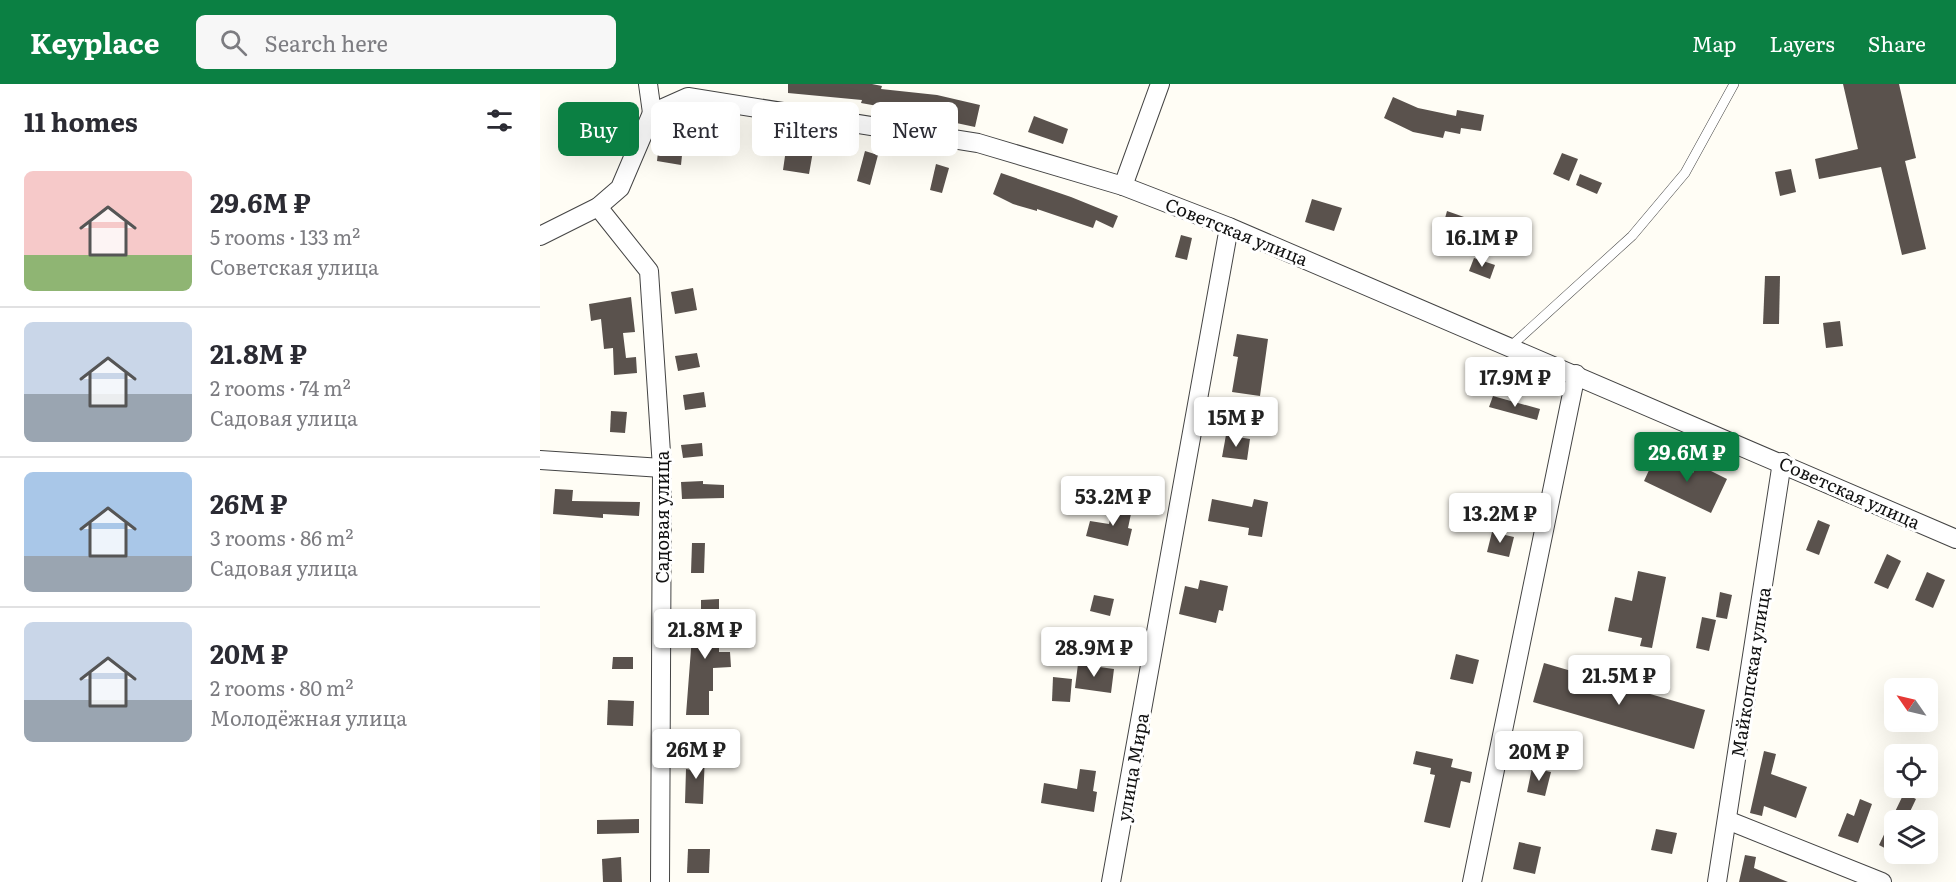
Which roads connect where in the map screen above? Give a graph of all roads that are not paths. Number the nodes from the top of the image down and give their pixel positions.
1 (648, 84) edge
2 (1160, 84) edge
3 (1734, 84) edge
4 (676, 102) edge
5 (718, 102) edge
6 (651, 105) edge
7 (740, 105) edge
8 (651, 114) edge
9 (1123, 186) junction
10 (598, 207) junction
11 (1229, 226) junction
12 (540, 236) edge
13 (1511, 346) junction
14 (1576, 374) junction
15 (540, 460) edge
16 (1782, 462) junction
17 (662, 468) junction
18 (1956, 539) edge
19 (1727, 820) junction
20 (660, 882) edge
21 (1111, 882) edge
22 (1472, 882) edge
23 (1717, 882) edge
24 (1882, 882) edge

1 - 6 street
2 - 9 street
3 - 13 lane
4 - 5 street, Советская улица
7 - 9 street, Советская улица
8 - 10 street
9 - 11 street, Советская улица
10 - 12 street
10 - 17 street, Садовая улица
11 - 13 street, Советская улица
11 - 21 street, улица Мира
13 - 14 street, Советская улица
14 - 16 street, Советская улица
14 - 22 street
15 - 17 street
16 - 18 street, Советская улица
16 - 19 street, Майкопская улица
17 - 20 street, Садовая улица
19 - 23 street, Майкопская улица
19 - 24 street

